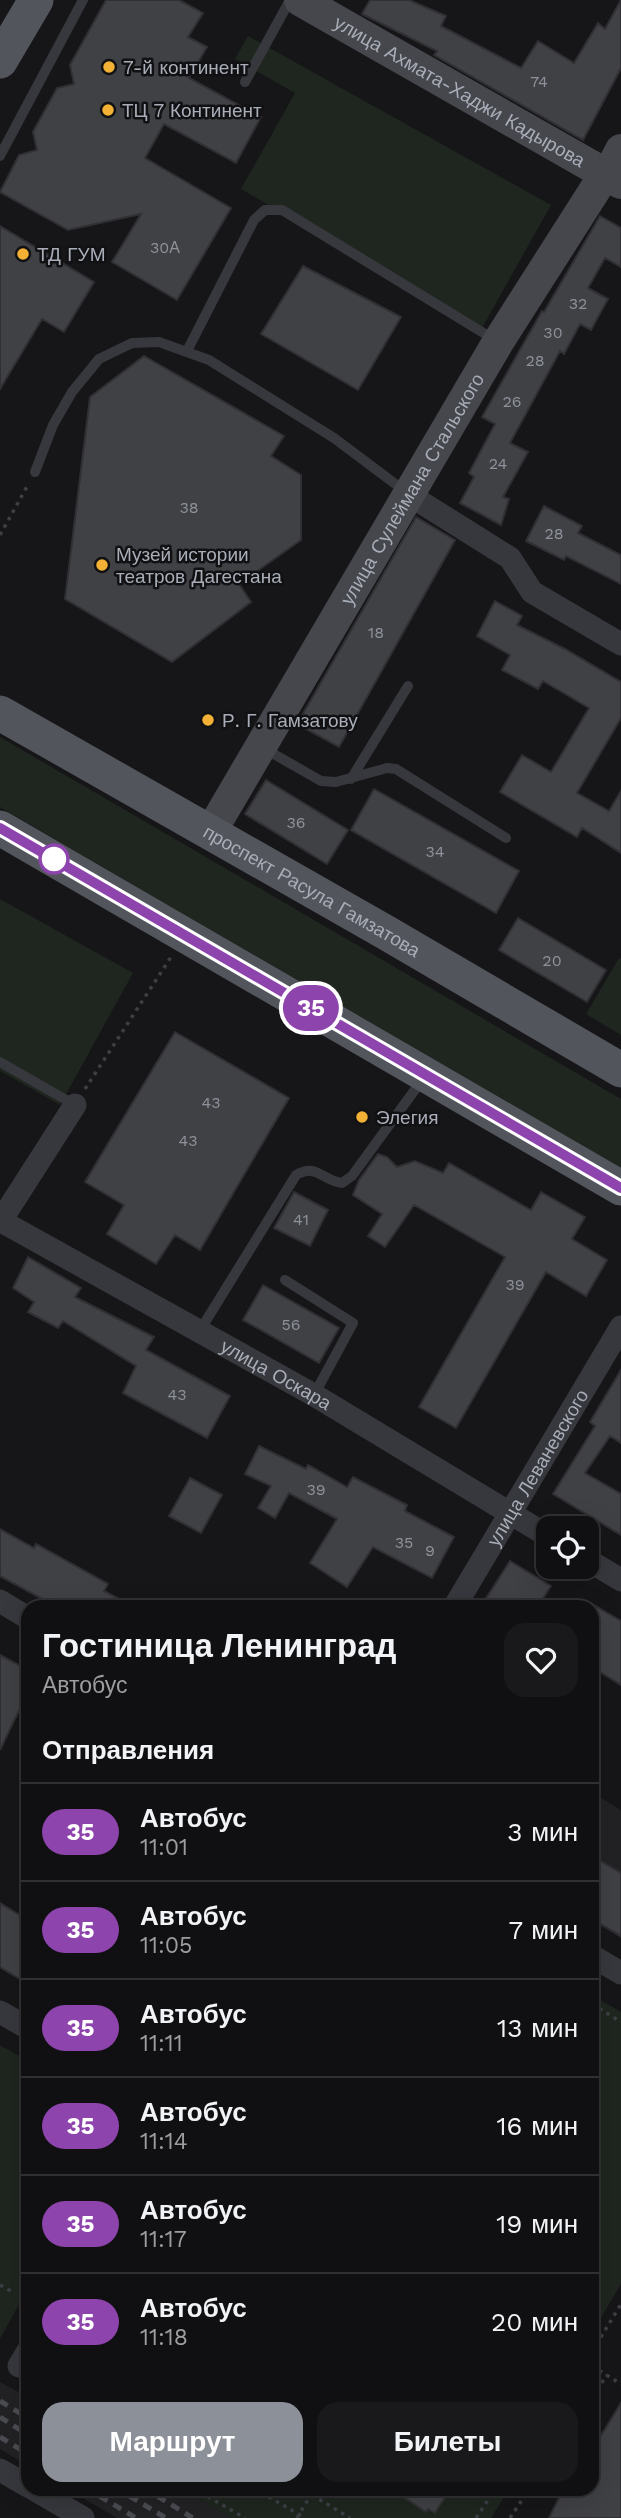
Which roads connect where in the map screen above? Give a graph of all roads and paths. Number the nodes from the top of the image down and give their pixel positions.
1 (11, 0) edge
2 (36, 0) edge
3 (83, 0) edge
4 (290, 0) edge
5 (300, 0) edge
6 (0, 19) edge
7 (0, 61) edge
8 (245, 82) dead end
9 (0, 156) edge
10 (616, 168) edge
11 (500, 343) junction
12 (187, 351) junction
13 (35, 472) joint
14 (409, 495) junction
15 (0, 534) edge
16 (621, 644) edge
17 (408, 686) dead end
18 (0, 713) edge
19 (265, 748) junction
20 (351, 779) junction
21 (0, 828) edge
22 (212, 834) junction
23 (506, 838) dead end
24 (185, 935) junction
25 (0, 1062) edge
26 (621, 1070) edge
27 (425, 1074) junction
28 (75, 1105) junction
29 (621, 1188) edge
30 (0, 1222) edge
31 (285, 1280) dead end
32 (621, 1327) edge
33 (199, 1332) junction
34 (314, 1395) junction
35 (509, 1513) junction
36 (536, 1529) edge
37 (599, 1567) edge
38 (621, 1580) edge
39 (458, 1600) edge
40 (0, 1601) edge
41 (21, 1614) edge
42 (599, 1960) edge
43 (621, 1973) edge
44 (599, 2008) edge
45 (0, 2012) edge
46 (621, 2022) edge
47 (21, 2024) edge
48 (0, 2285) edge
49 (10, 2291) dead end
50 (621, 2304) edge
51 (599, 2340) edge
52 (599, 2370) edge
53 (607, 2375) junction
54 (621, 2384) edge
55 (599, 2387) edge
56 (0, 2470) edge
57 (21, 2482) edge
58 (45, 2496) edge
59 (207, 2496) edge
60 (267, 2496) edge
61 (311, 2496) edge
62 (315, 2496) edge
63 (491, 2496) edge
64 (525, 2496) edge
65 (298, 2516) edge
66 (83, 2518) edge
67 (245, 2518) edge
68 (305, 2518) edge
69 (351, 2518) edge
70 (476, 2518) edge
71 (510, 2518) edge

1 - 6 main road
2 - 7 main road
3 - 9 lane
4 - 8 lane
5 - 10 main road, улица Ахмата-Хаджи Кадырова
10 - 11 main road, улица Сулеймана Стальского
10 - 14 main road, улица Сулеймана Стальского
11 - 12 lane
11 - 14 main road, улица Сулеймана Стальского
12 - 13 lane
12 - 14 lane
13 - 15 path
14 - 16 street
14 - 19 main road, улица Сулеймана Стальского
14 - 22 main road, улица Сулеймана Стальского
17 - 20 lane
18 - 22 main road, проспект Расула Гамзатова
19 - 20 lane
19 - 22 main road, улица Сулеймана Стальского
20 - 23 lane
21 - 24 main road
22 - 26 main road, проспект Расула Гамзатова
24 - 27 main road
24 - 28 path
25 - 28 lane
27 - 29 main road
27 - 33 lane
28 - 30 street
30 - 33 street, улица Оскара
31 - 34 lane
32 - 35 street, улица Леваневского
33 - 34 street, улица Оскара
34 - 35 street, улица Оскара
35 - 36 street, улица Оскара
35 - 39 street, улица Леваневского
37 - 38 street
40 - 41 street
42 - 43 street
44 - 46 path
45 - 47 street
48 - 49 path
50 - 51 path
52 - 53 path
53 - 54 path
53 - 55 path
56 - 57 street
58 - 66 street
59 - 67 path
60 - 65 path
61 - 65 path
62 - 69 path
63 - 70 path
64 - 71 path
65 - 68 path

